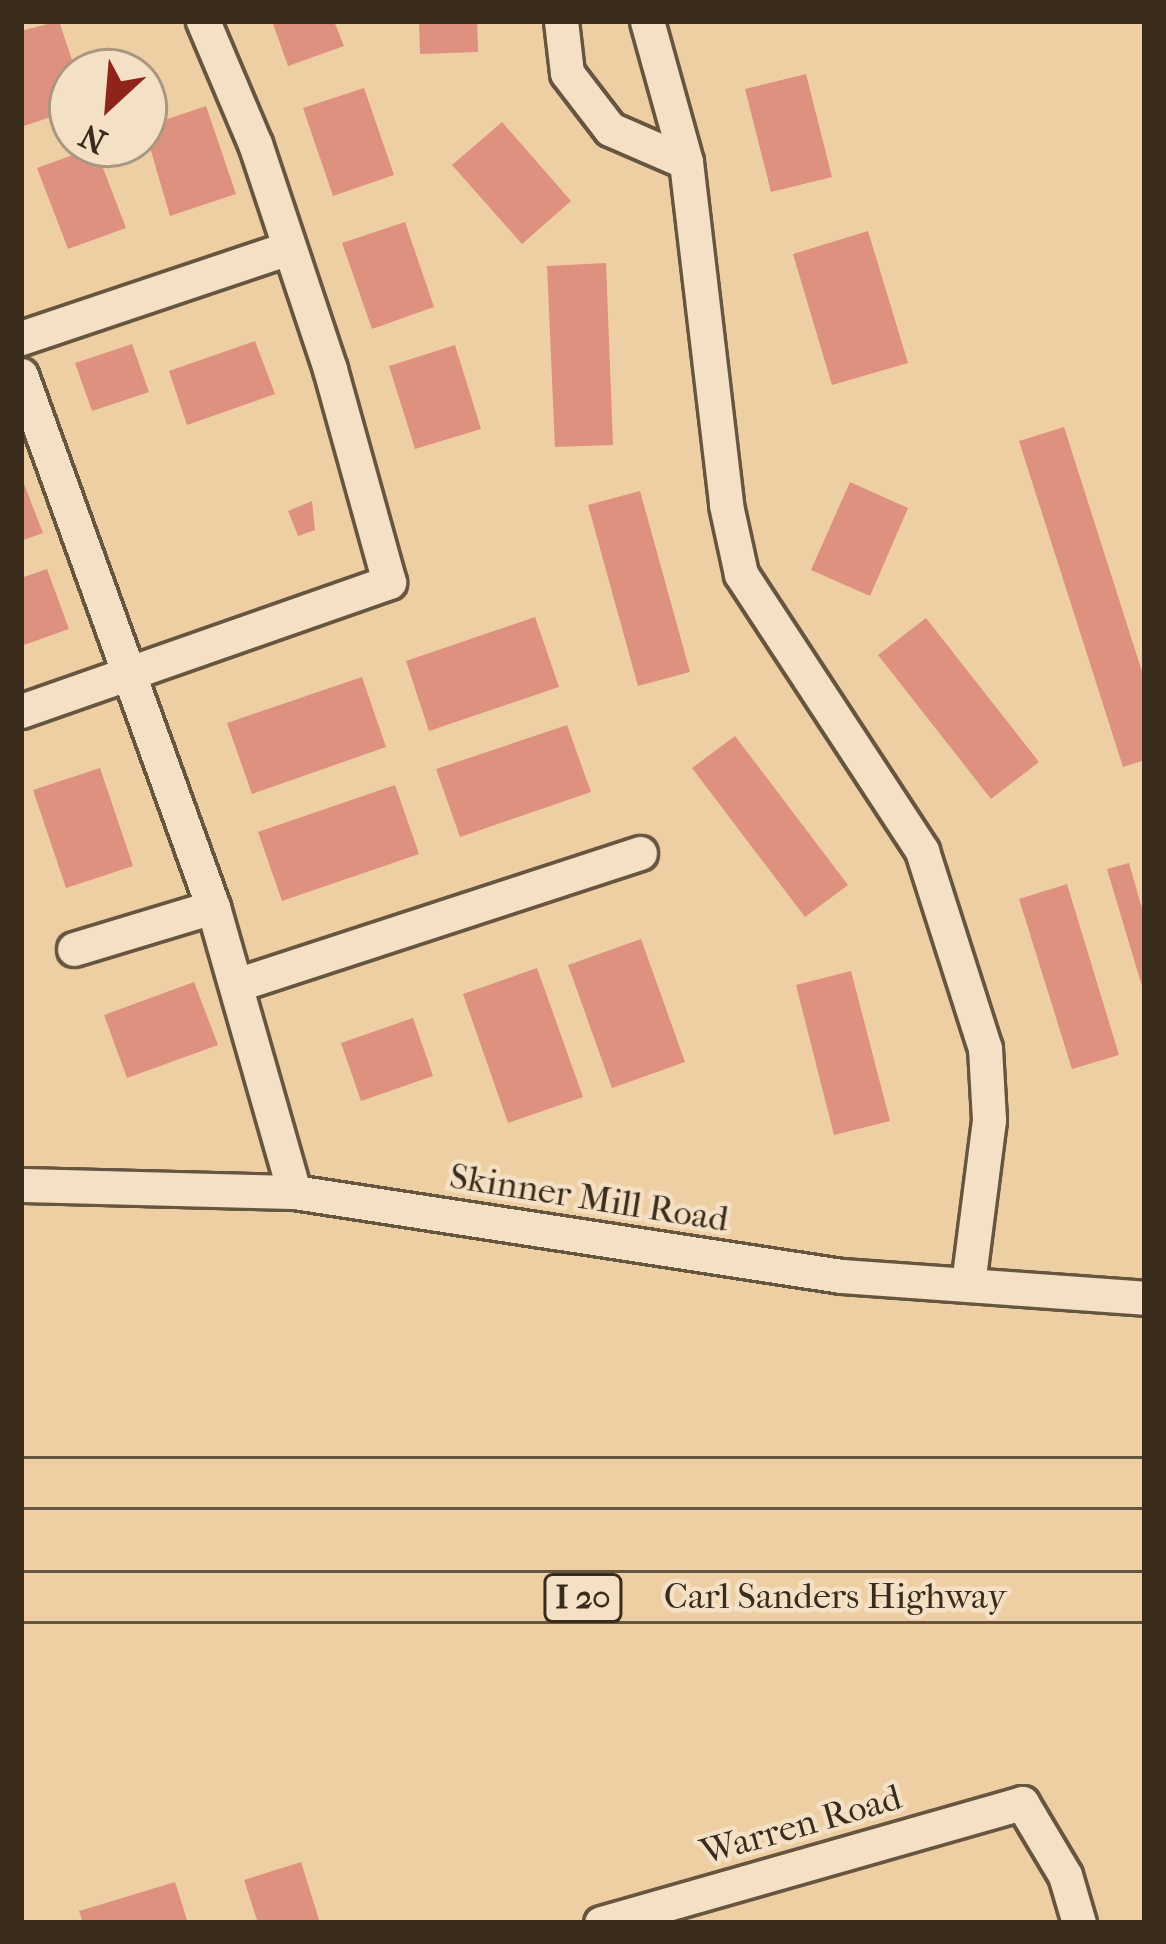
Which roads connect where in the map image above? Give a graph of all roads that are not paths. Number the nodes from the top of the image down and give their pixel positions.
1 (202, 21) edge
2 (561, 21) edge
3 (647, 21) edge
4 (686, 162) junction
5 (288, 248) junction
6 (21, 338) edge
7 (24, 391) edge
8 (134, 677) junction
9 (21, 712) edge
10 (640, 853) dead end
11 (213, 907) junction
12 (74, 949) dead end
13 (236, 985) junction
14 (21, 1185) edge
15 (294, 1192) junction
16 (968, 1285) junction
17 (1145, 1298) edge
18 (21, 1483) edge
19 (1145, 1483) edge
20 (21, 1597) edge
21 (1145, 1597) edge
22 (602, 1923) edge
23 (1079, 1923) edge

1 - 5 street
2 - 4 street
3 - 4 street
4 - 16 street
5 - 6 street
5 - 8 street
7 - 8 street
8 - 9 street
8 - 11 street
10 - 13 street
11 - 12 street
11 - 13 street
13 - 15 street
14 - 15 street, Skinner Mill Road
15 - 16 street, Skinner Mill Road
16 - 17 street, Skinner Mill Road
18 - 19 highway
20 - 21 highway, Carl Sanders Highway / I 20
22 - 23 street, Warren Road

